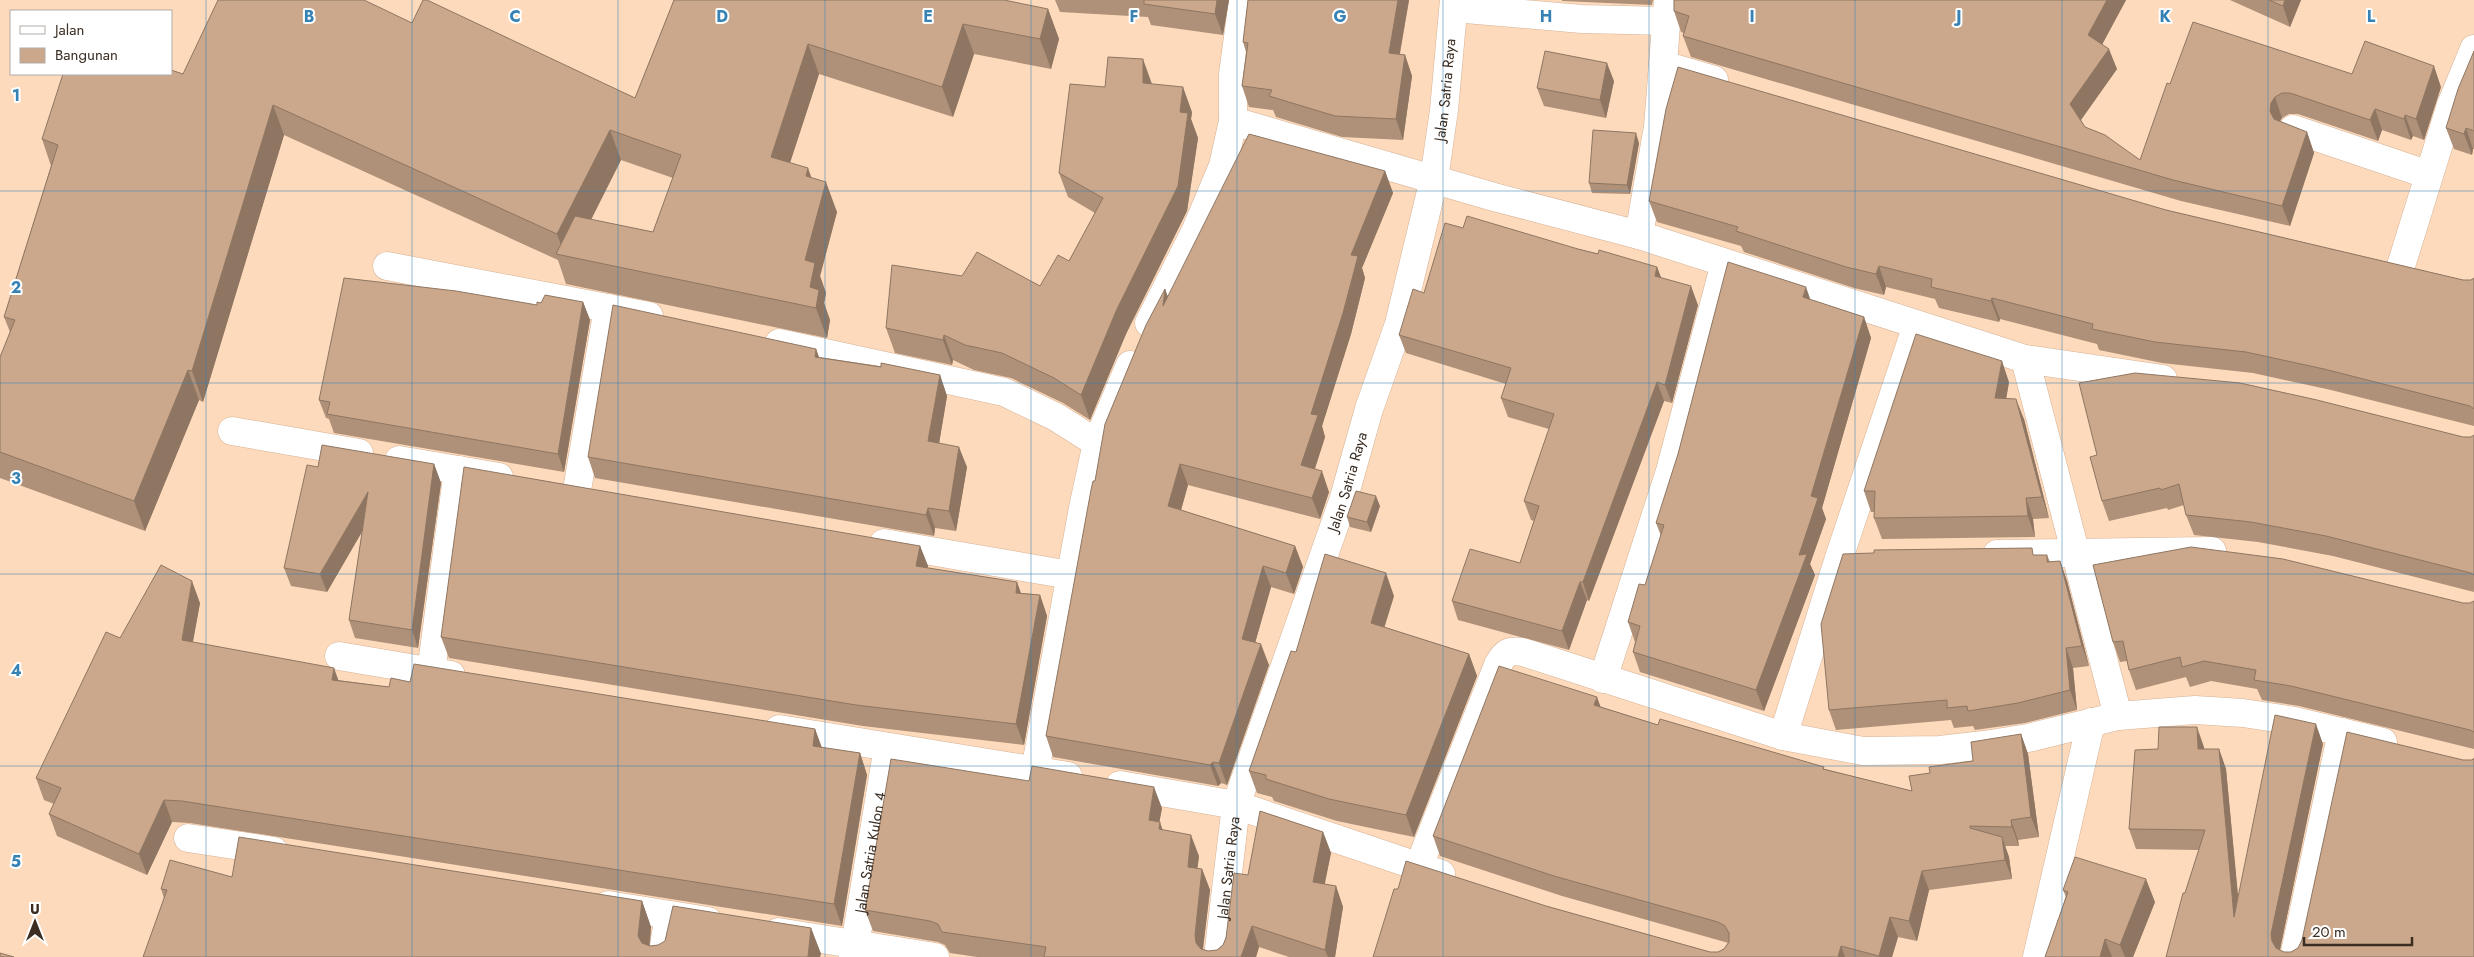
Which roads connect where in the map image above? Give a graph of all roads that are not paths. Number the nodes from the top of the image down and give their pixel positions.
1 (1243, 0) edge
2 (1454, 4) edge
3 (1667, 11) edge
4 (2474, 49) edge
5 (1663, 65) junction
6 (1737, 87) edge
7 (1233, 121) junction
8 (2293, 129) edge
9 (2429, 175) junction
10 (1434, 179) junction
11 (1639, 236) junction
12 (2374, 262) edge
13 (1725, 264) junction
14 (388, 266) dead end
15 (2400, 269) junction
16 (2428, 275) edge
17 (608, 308) junction
18 (676, 322) edge
19 (1917, 325) junction
20 (754, 338) edge
21 (2025, 359) junction
22 (2192, 382) edge
23 (232, 431) dead end
24 (1097, 443) junction
25 (458, 470) junction
26 (522, 481) edge
27 (549, 486) edge
28 (577, 490) junction
29 (606, 495) edge
30 (857, 539) edge
31 (2075, 553) junction
32 (2235, 553) edge
33 (1977, 554) edge
34 (1840, 555) junction
35 (1869, 555) edge
36 (1070, 575) junction
37 (339, 656) dead end
38 (431, 672) junction
39 (1603, 679) junction
40 (480, 680) edge
41 (2118, 716) junction
42 (2092, 722) junction
43 (752, 724) edge
44 (2342, 732) junction
45 (1783, 736) junction
46 (888, 747) junction
47 (2408, 748) edge
48 (1035, 771) junction
49 (1236, 805) junction
50 (188, 838) dead end
51 (296, 854) edge
52 (1419, 866) junction
53 (1465, 881) edge
54 (581, 900) edge
55 (669, 915) junction
56 (728, 924) edge
57 (757, 929) edge
58 (854, 951) edge
59 (662, 957) edge
60 (935, 957) edge
61 (1218, 957) edge
62 (2037, 957) edge
63 (2294, 957) edge

1 - 7 street
2 - 3 street
2 - 10 street, Jalan Satria Raya
3 - 5 street
4 - 9 street
5 - 6 street
5 - 11 street
7 - 10 street
7 - 24 street
8 - 9 street
9 - 15 street
10 - 11 street
10 - 49 street, Jalan Satria Raya
11 - 13 street
12 - 15 street
13 - 19 street
13 - 39 street
14 - 17 street
15 - 16 street
17 - 18 street
17 - 28 street
19 - 21 street
19 - 34 street
20 - 24 street
21 - 22 street
21 - 31 street
23 - 25 street
24 - 36 street
25 - 26 street
25 - 38 street
27 - 28 street
28 - 29 street
30 - 36 street
31 - 32 street
31 - 33 street
31 - 41 street
34 - 35 street
34 - 45 street
36 - 48 street
37 - 38 street
38 - 40 street
39 - 45 street
39 - 52 street
41 - 42 street
41 - 44 street
42 - 45 street
42 - 62 street
43 - 46 street
44 - 47 street
44 - 63 street
46 - 48 street
46 - 58 street, Jalan Satria Kulon 4
48 - 49 street
49 - 52 street
49 - 61 street, Jalan Satria Raya
50 - 51 street
52 - 53 street
54 - 55 street
55 - 56 street
55 - 59 street
57 - 58 street
58 - 60 street

